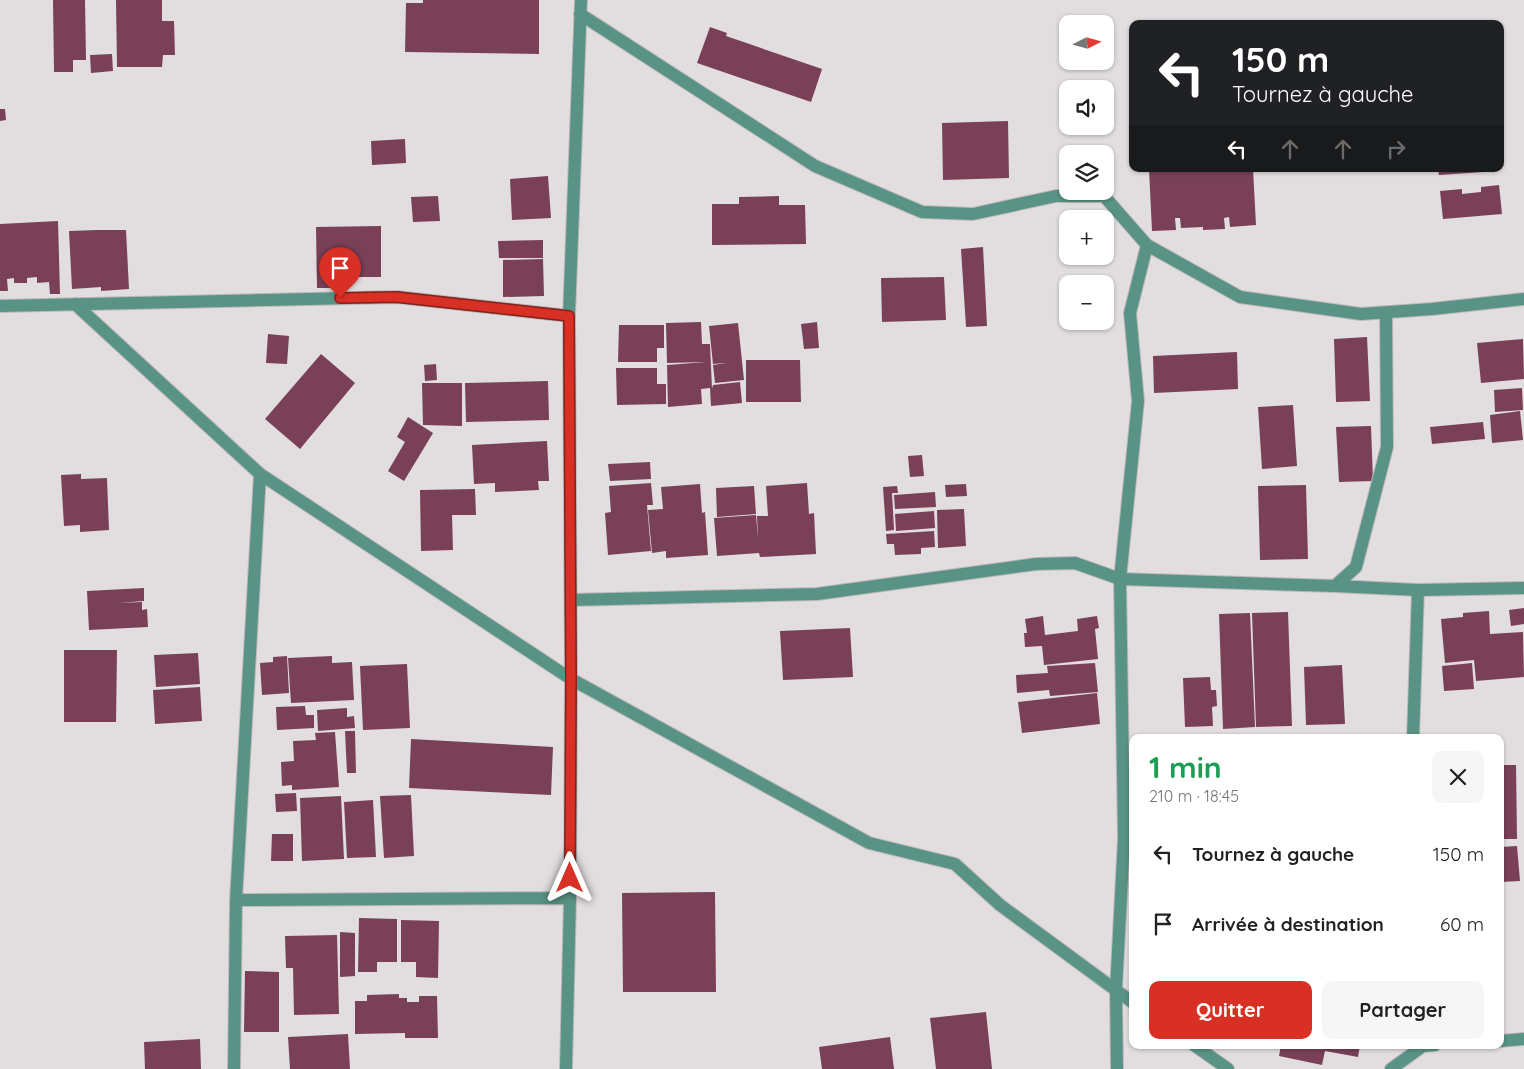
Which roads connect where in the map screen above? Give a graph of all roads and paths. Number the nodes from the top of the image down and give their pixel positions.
1 (580, 0) edge
2 (580, 14) junction
3 (1147, 245) junction
4 (1524, 299) edge
5 (74, 304) junction
6 (0, 306) edge
7 (1386, 312) junction
8 (569, 316) junction
9 (260, 474) junction
10 (1120, 579) junction
11 (1334, 586) junction
12 (1524, 588) edge
13 (1418, 590) junction
14 (571, 600) junction
15 (571, 679) junction
16 (1413, 734) edge
17 (570, 898) junction
18 (236, 900) junction
19 (1116, 990) junction
20 (1129, 1000) edge
21 (1524, 1039) edge
22 (1504, 1041) edge
23 (1200, 1049) edge
24 (1421, 1049) edge
25 (234, 1069) edge
26 (566, 1069) edge
27 (1116, 1069) edge
28 (1228, 1069) edge
29 (1391, 1069) edge

1 - 2 street
2 - 3 street
2 - 8 street
3 - 7 street
3 - 10 street
4 - 7 street
5 - 6 street
5 - 8 street
5 - 9 street
7 - 11 street
8 - 14 street
9 - 15 street
9 - 18 street
10 - 11 street
10 - 14 street
10 - 19 street
11 - 13 street
12 - 13 street
13 - 16 street
14 - 15 street
15 - 17 street
15 - 19 street
17 - 18 street
17 - 26 street
18 - 25 street
19 - 20 street
19 - 27 street
21 - 22 street
23 - 28 street
24 - 29 street

